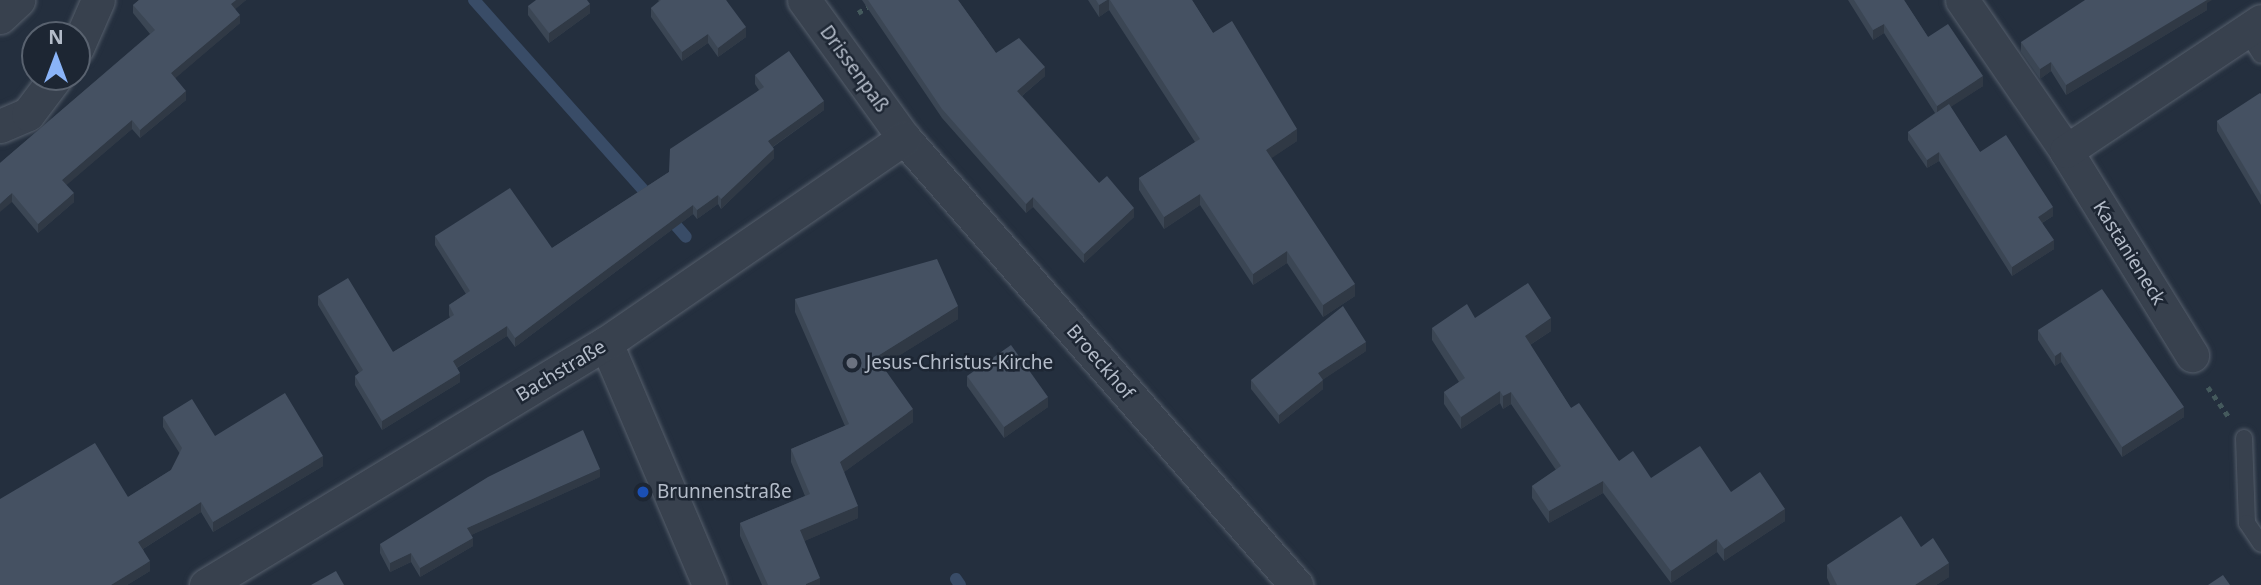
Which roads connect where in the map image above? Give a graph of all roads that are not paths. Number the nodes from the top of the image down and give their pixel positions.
1 (19, 0) edge
2 (98, 0) edge
3 (804, 0) edge
4 (1962, 0) edge
5 (0, 17) edge
6 (89, 21) edge
7 (2256, 36) edge
8 (45, 91) edge
9 (0, 126) edge
10 (904, 138) junction
11 (2066, 151) junction
12 (606, 343) junction
13 (2192, 355) road end
14 (2244, 439) road end
15 (2261, 544) edge
16 (206, 585) edge
17 (709, 585) edge
18 (1296, 585) edge

1 - 5 street
2 - 6 street
3 - 10 street, Drissenpaß
4 - 11 street, Kastanieneck
7 - 11 street
8 - 9 street
10 - 12 street, Bachstraße
10 - 18 street, Broeckhof
11 - 13 street, Kastanieneck
12 - 16 street, Bachstraße
12 - 17 street
14 - 15 lane

